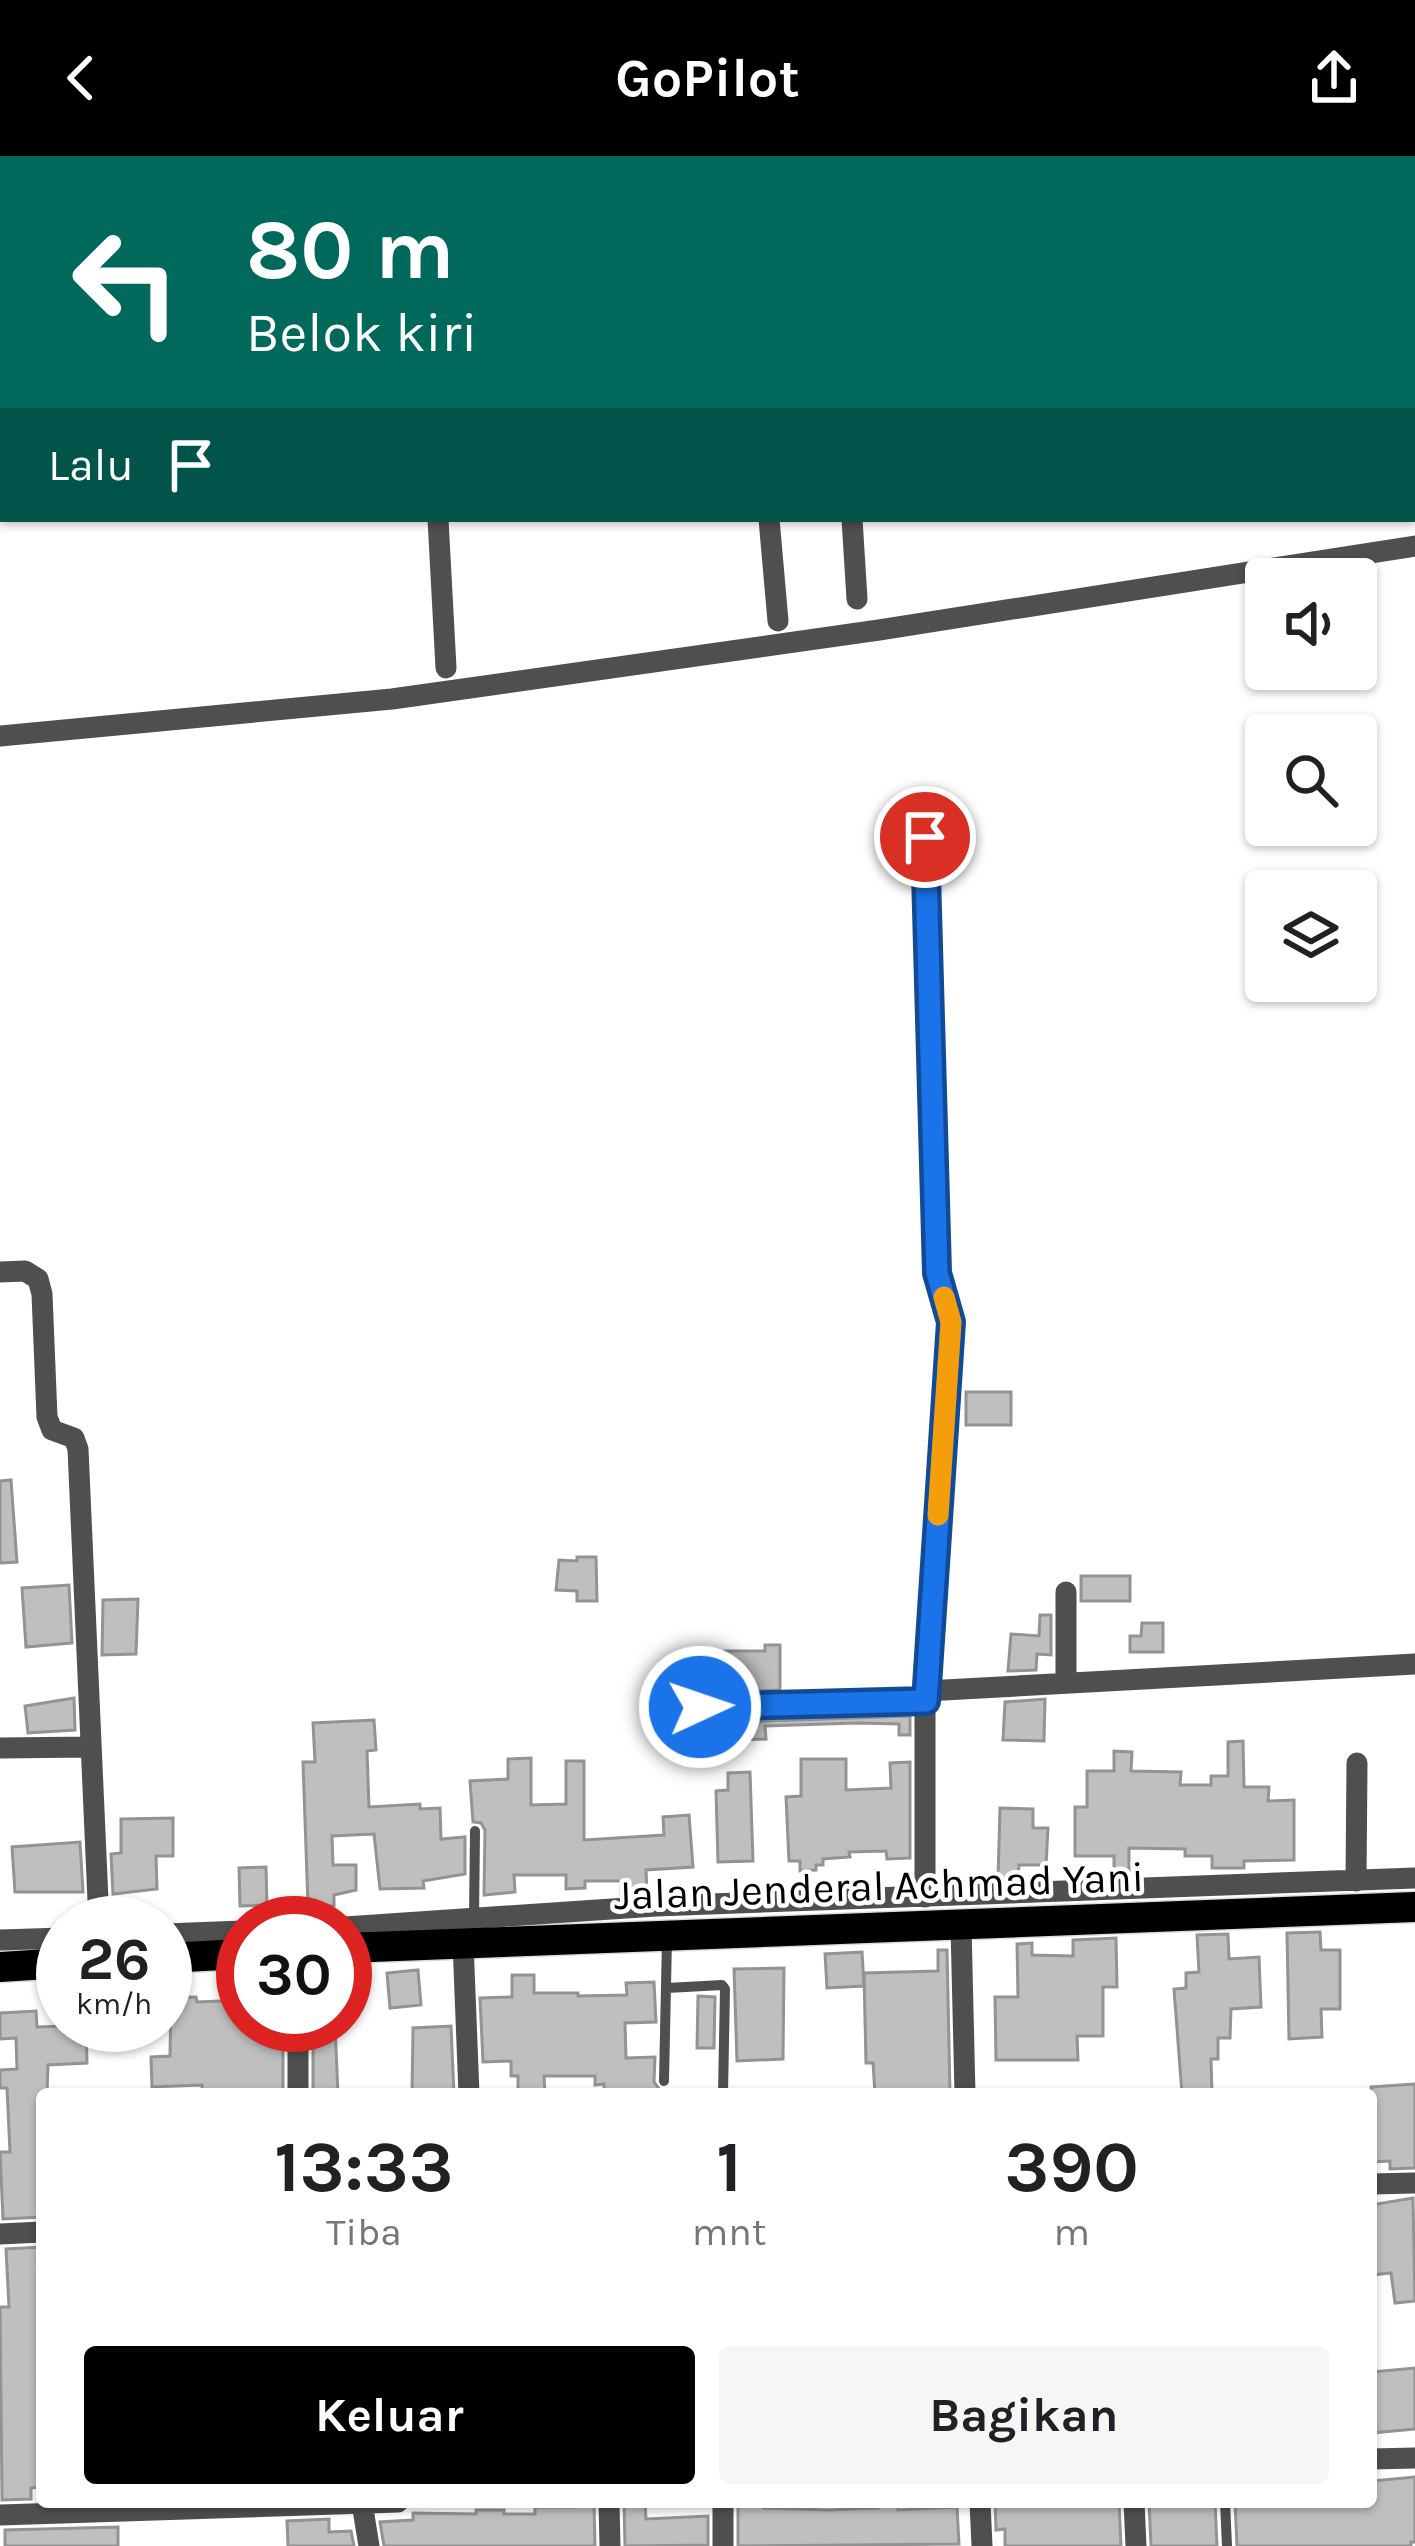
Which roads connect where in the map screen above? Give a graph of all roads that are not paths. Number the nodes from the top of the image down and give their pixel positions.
1 (438, 522) edge
2 (769, 522) edge
3 (852, 522) edge
4 (1415, 546) edge
5 (857, 599) dead end
6 (778, 621) dead end
7 (446, 668) dead end
8 (0, 736) edge
9 (925, 837) dead end
10 (0, 1272) edge
11 (1066, 1592) dead end
12 (1415, 1664) edge
13 (1066, 1683) junction
14 (926, 1696) junction
15 (668, 1709) dead end
16 (90, 1747) junction
17 (0, 1748) edge
18 (1357, 1763) dead end
19 (475, 1831) dead end
20 (1415, 1878) edge
21 (1356, 1882) junction
22 (98, 1896) edge
23 (925, 1897) junction
24 (1415, 1907) edge
25 (961, 1926) junction
26 (372, 1929) edge
27 (468, 1931) junction
28 (667, 1935) junction
29 (36, 1939) edge
30 (0, 1940) edge
31 (372, 1944) edge
32 (36, 1965) edge
33 (0, 1967) edge
34 (667, 1988) junction
35 (298, 2052) edge
36 (664, 2081) dead end
37 (298, 2088) edge
38 (469, 2088) edge
39 (723, 2088) edge
40 (965, 2088) edge
41 (1415, 2183) edge
42 (1377, 2184) edge
43 (36, 2232) edge
44 (0, 2234) edge
45 (1415, 2458) edge
46 (1377, 2459) edge
47 (230, 2508) edge
48 (363, 2508) edge
49 (609, 2508) edge
50 (723, 2508) edge
51 (980, 2508) edge
52 (1134, 2508) edge
53 (1225, 2508) edge
54 (0, 2515) edge
55 (369, 2546) edge
56 (610, 2546) edge
57 (723, 2546) edge
58 (982, 2546) edge
59 (1136, 2546) edge
60 (1227, 2546) edge

1 - 7 street
2 - 6 street
3 - 5 street
4 - 8 street
9 - 14 street
10 - 16 street
11 - 13 street
12 - 13 street
13 - 14 street
14 - 15 street
14 - 23 street
16 - 17 street
16 - 22 street
18 - 21 street
19 - 27 lane
20 - 21 street
21 - 23 street
23 - 27 street
24 - 25 main road, Jalan Jenderal Achmad Yani
25 - 28 main road, Jalan Jenderal Achmad Yani
25 - 40 street
26 - 27 street
27 - 28 main road, Jalan Jenderal Achmad Yani
27 - 31 main road, Jalan Jenderal Achmad Yani
27 - 38 street
28 - 34 lane
29 - 30 street
32 - 33 main road
34 - 36 lane
34 - 39 lane
35 - 37 street
41 - 42 street
43 - 44 street
45 - 46 street
47 - 54 street
48 - 55 street
49 - 56 street
50 - 57 street
51 - 58 street
52 - 59 street
53 - 60 lane

